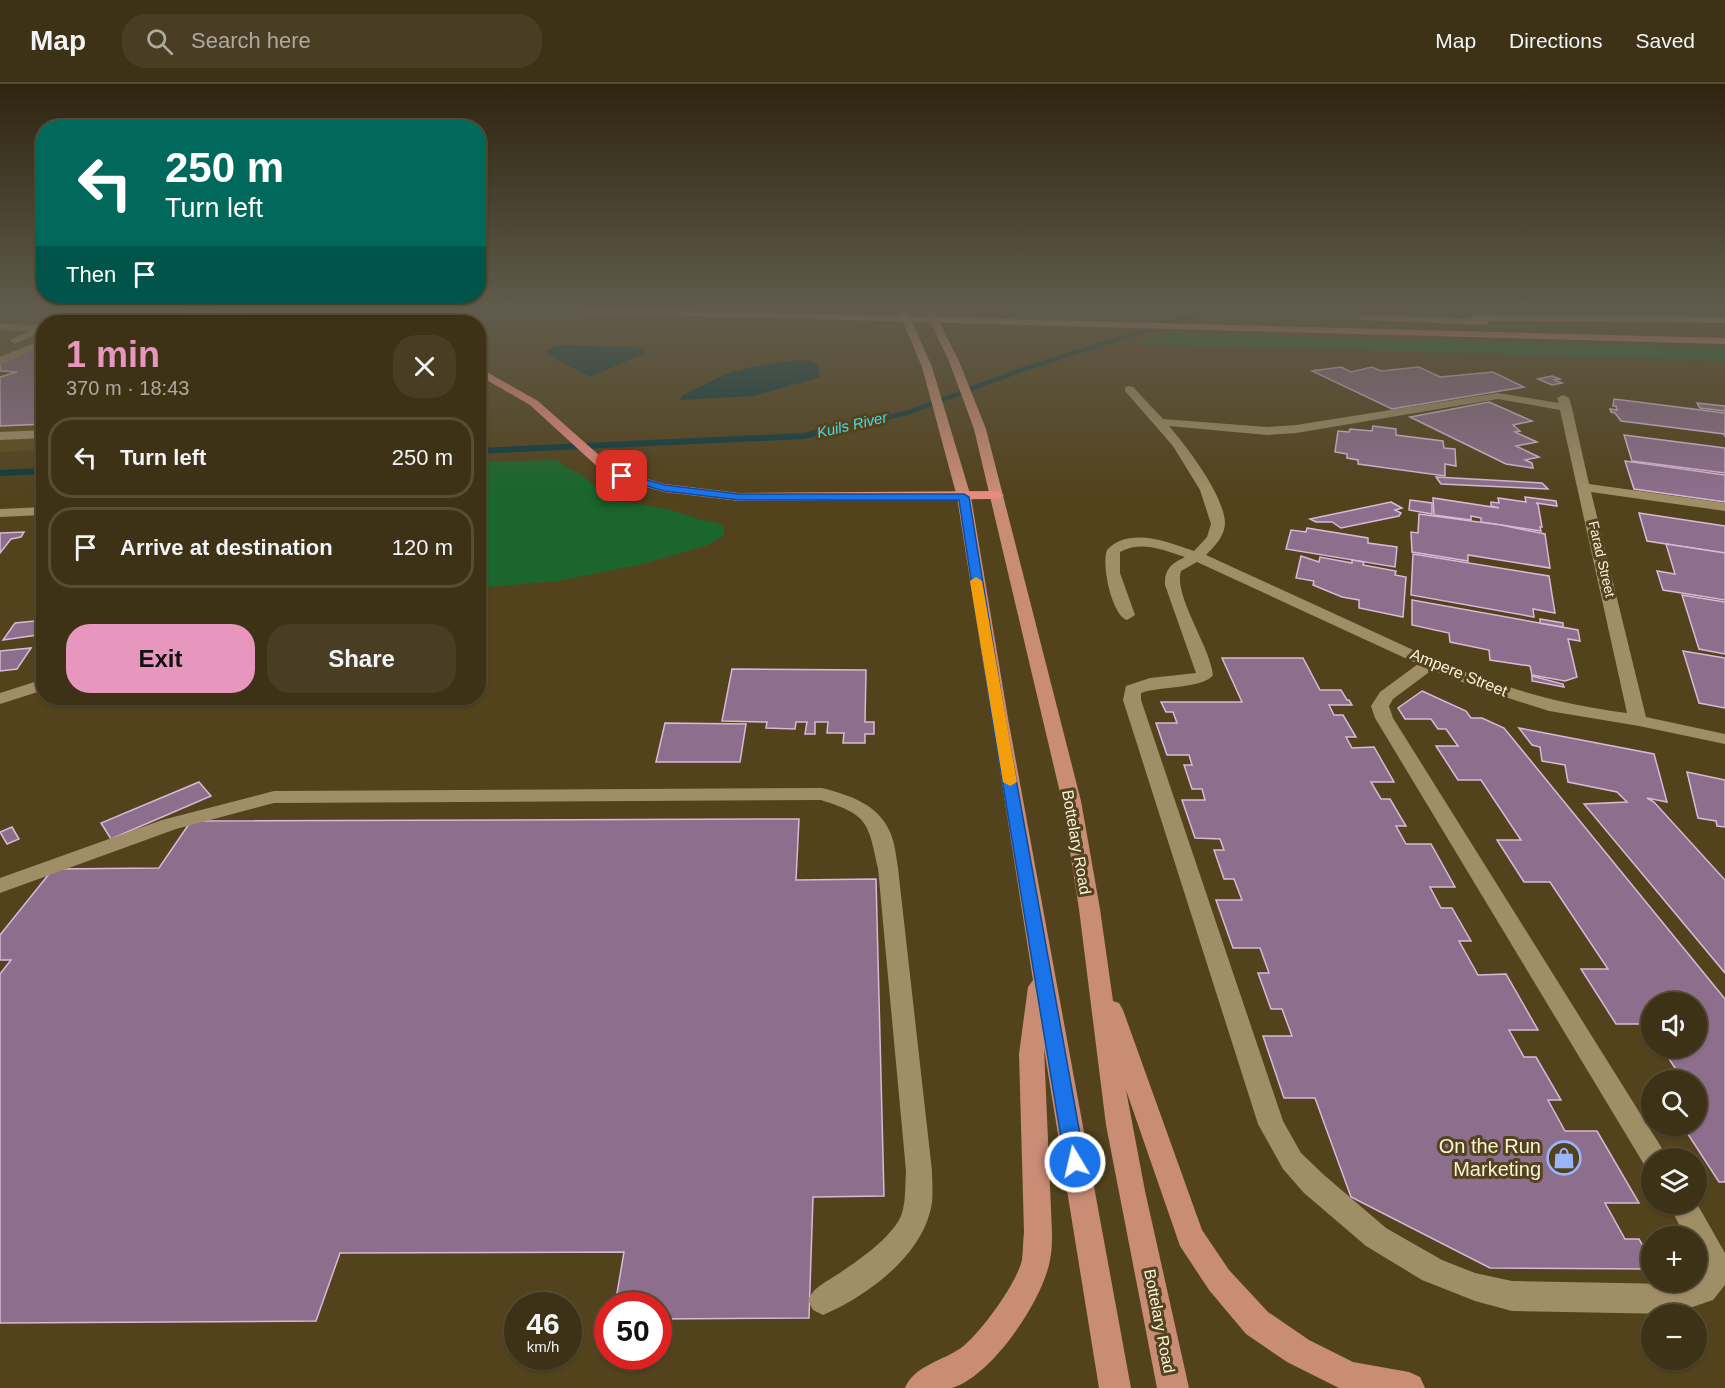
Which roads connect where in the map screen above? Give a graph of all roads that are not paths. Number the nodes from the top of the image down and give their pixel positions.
1 (928, 371) edge
2 (958, 371) edge
3 (486, 374) edge
4 (1129, 388) dead end
5 (1159, 422) junction
6 (36, 434) edge
7 (0, 436) edge
8 (1586, 487) junction
9 (997, 495) junction
10 (964, 497) junction
11 (1725, 507) edge
12 (36, 511) edge
13 (0, 513) edge
14 (1203, 558) junction
15 (1127, 615) dead end
16 (1432, 662) junction
17 (36, 687) edge
18 (0, 699) edge
19 (1638, 721) junction
20 (1725, 739) edge
21 (0, 886) edge
22 (1043, 971) junction
23 (1097, 971) junction
24 (1648, 1148) edge
25 (1688, 1214) edge
26 (823, 1300) dead end
27 (921, 1388) edge
28 (1115, 1388) edge
29 (1173, 1388) edge
30 (1409, 1388) edge

1 - 10 main road
2 - 9 main road, Bottelary Road
3 - 10 highway
4 - 5 street
5 - 8 street, Farad Street
5 - 14 street
6 - 7 street
8 - 11 street
8 - 19 street, Farad Street
9 - 10 highway
9 - 23 main road, Bottelary Road
10 - 22 main road
12 - 13 street
14 - 15 street, Ampere Street
14 - 16 street, Ampere Street
14 - 25 street
16 - 19 street, Ampere Street
16 - 24 street
17 - 18 street
19 - 20 street, Ampere Street
21 - 26 street
22 - 27 main road
22 - 28 main road
23 - 29 main road, Bottelary Road
23 - 30 main road

